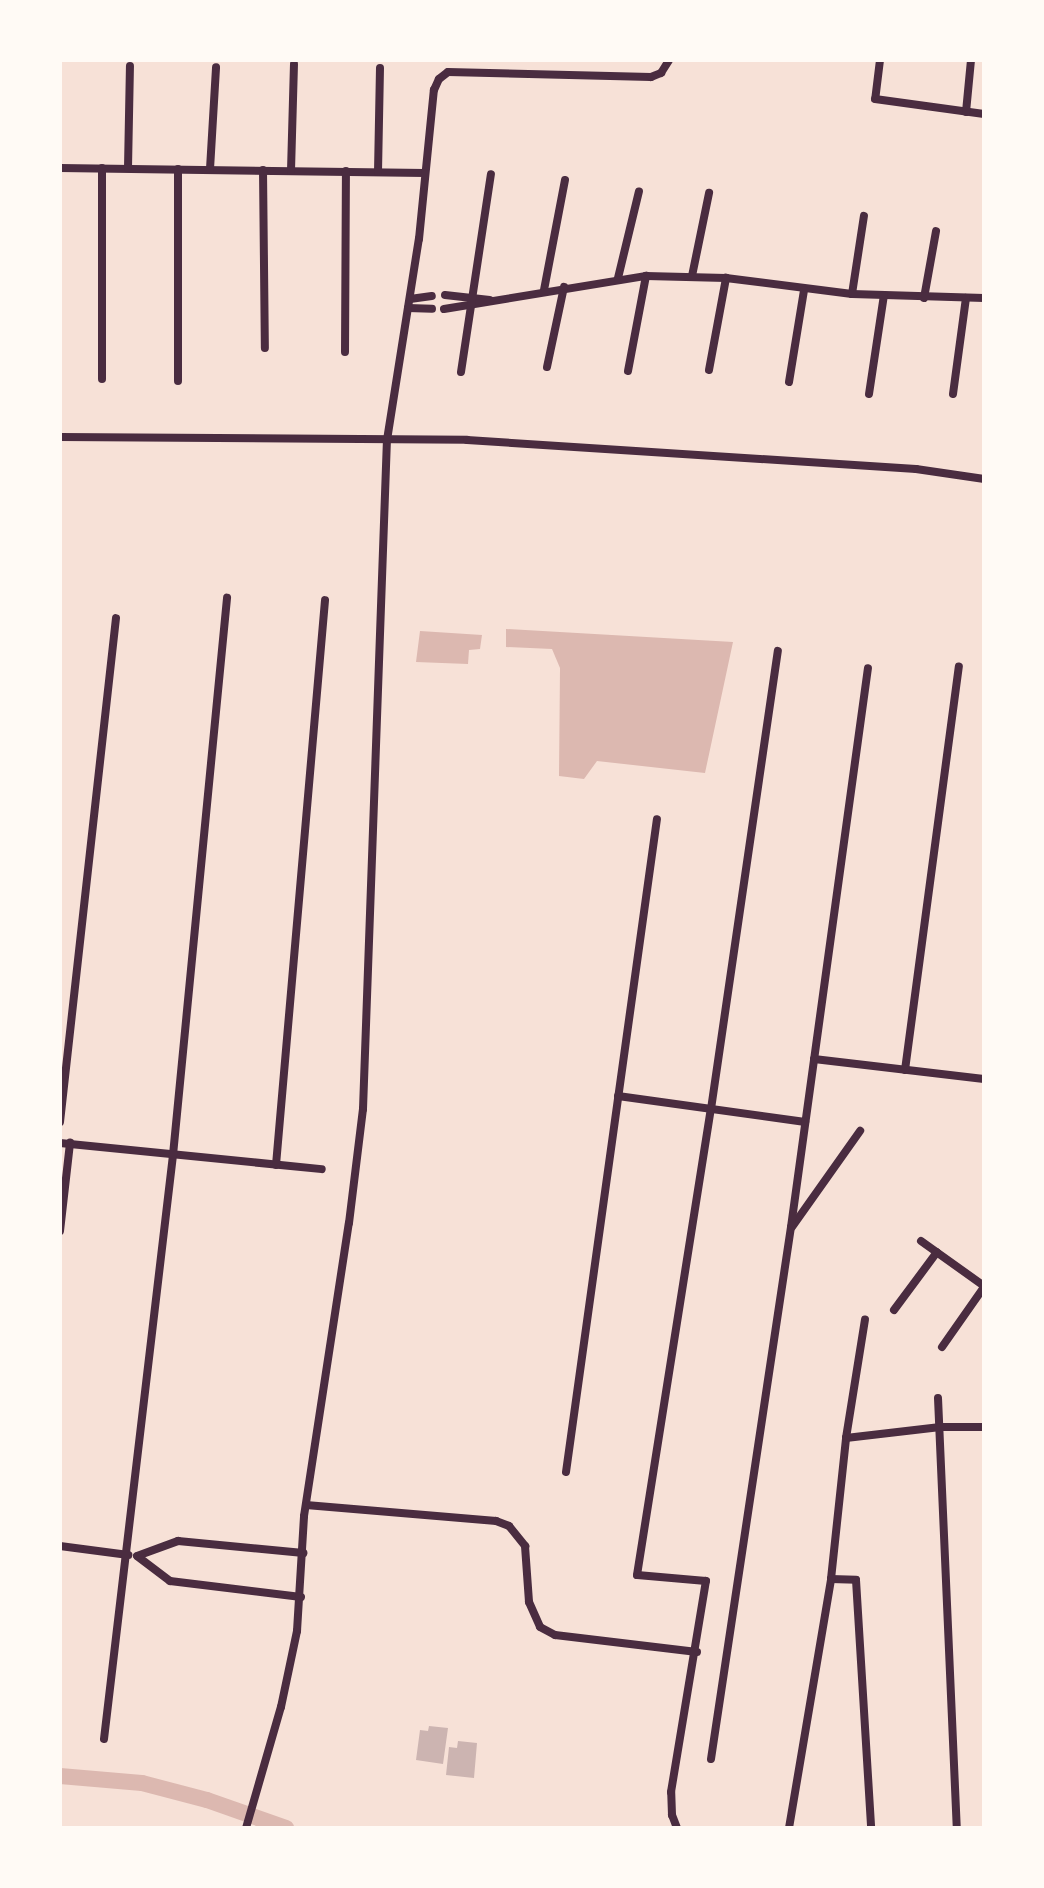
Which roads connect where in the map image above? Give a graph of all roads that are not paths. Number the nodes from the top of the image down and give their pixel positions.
1 (669, 60) edge
2 (880, 60) edge
3 (971, 60) edge
4 (294, 64) dead end
5 (130, 66) dead end
6 (216, 67) dead end
7 (380, 68) dead end
8 (966, 112) junction
9 (984, 114) edge
10 (60, 168) edge
11 (102, 168) junction
12 (128, 168) junction
13 (178, 169) junction
14 (210, 169) junction
15 (263, 170) junction
16 (291, 171) junction
17 (346, 171) junction
18 (378, 172) junction
19 (425, 173) junction
20 (491, 174) dead end
21 (565, 180) dead end
22 (639, 191) dead end
23 (709, 193) dead end
24 (864, 216) dead end
25 (936, 231) dead end
26 (646, 276) junction
27 (692, 276) junction
28 (618, 278) junction
29 (726, 278) junction
30 (564, 287) junction
31 (544, 290) junction
32 (804, 290) junction
33 (852, 294) junction
34 (445, 295) dead end
35 (884, 295) junction
36 (432, 296) dead end
37 (472, 297) junction
38 (924, 298) junction
39 (966, 298) junction
40 (984, 298) edge
41 (490, 300) junction
42 (409, 303) junction
43 (471, 307) junction
44 (432, 309) dead end
45 (444, 309) dead end
46 (265, 348) dead end
47 (345, 352) dead end
48 (547, 367) dead end
49 (709, 370) dead end
50 (628, 371) dead end
51 (461, 372) dead end
52 (102, 379) dead end
53 (178, 381) dead end
54 (789, 382) dead end
55 (869, 394) dead end
56 (953, 394) dead end
57 (60, 437) edge
58 (387, 440) junction
59 (984, 479) edge
60 (227, 598) dead end
61 (325, 600) dead end
62 (116, 618) dead end
63 (778, 651) dead end
64 (959, 667) dead end
65 (868, 668) dead end
66 (657, 819) dead end
67 (814, 1059) junction
68 (905, 1070) junction
69 (984, 1079) edge
70 (618, 1096) junction
71 (711, 1109) junction
72 (60, 1122) edge
73 (805, 1122) junction
74 (860, 1131) dead end
75 (65, 1143) edge
76 (173, 1155) junction
77 (276, 1165) junction
78 (322, 1169) dead end
79 (791, 1227) junction
80 (60, 1231) edge
81 (921, 1241) dead end
82 (937, 1252) junction
83 (984, 1287) edge
84 (894, 1310) dead end
85 (865, 1320) dead end
86 (942, 1347) dead end
87 (938, 1398) dead end
88 (940, 1427) junction
89 (984, 1427) edge
90 (846, 1438) junction
91 (566, 1472) dead end
92 (306, 1505) junction
93 (60, 1546) edge
94 (303, 1553) junction
95 (125, 1554) junction
96 (137, 1556) junction
97 (831, 1579) junction
98 (301, 1597) junction
99 (697, 1652) junction
100 (104, 1739) dead end
101 (711, 1759) dead end
102 (246, 1828) edge
103 (677, 1828) edge
104 (789, 1828) edge
105 (871, 1828) edge
106 (957, 1828) edge

1 - 19 street
2 - 8 street
3 - 8 street
4 - 16 street
5 - 12 street
6 - 14 street
7 - 18 street
8 - 9 street
10 - 11 street
11 - 12 street
11 - 52 street
12 - 13 street
13 - 14 street
13 - 53 street
14 - 15 street
15 - 16 street
15 - 46 street
16 - 17 street
17 - 18 street
17 - 47 street
18 - 19 street
19 - 42 street
20 - 37 street
21 - 31 street
22 - 28 street
23 - 27 street
24 - 33 street
25 - 38 street
26 - 27 street
26 - 28 street
26 - 50 street
27 - 29 street
28 - 30 street
29 - 32 street
29 - 49 street
30 - 31 street
30 - 48 street
31 - 41 street
32 - 33 street
32 - 54 street
33 - 35 street
34 - 37 street
35 - 38 street
35 - 55 street
36 - 42 street
37 - 41 street
37 - 43 street
38 - 39 street
39 - 40 street
39 - 56 street
41 - 43 street
42 - 44 street
42 - 58 street
43 - 45 street
43 - 51 street
57 - 58 street
58 - 59 street
58 - 92 street
60 - 76 street
61 - 77 street
62 - 72 street
63 - 71 street
64 - 68 street
65 - 67 street
66 - 70 street
67 - 68 street
67 - 73 street
68 - 69 street
70 - 71 street
70 - 91 street
71 - 73 street
71 - 99 street
73 - 79 street
74 - 79 street
75 - 76 street
75 - 80 street
76 - 77 street
76 - 95 street
77 - 78 street
79 - 101 street
81 - 82 street
82 - 83 street
82 - 84 street
83 - 86 street
85 - 90 street
87 - 88 street
88 - 89 street
88 - 90 street
88 - 106 street
90 - 97 street
92 - 94 street
92 - 99 street
93 - 95 street
94 - 96 street
94 - 98 street
95 - 96 street
95 - 100 street
96 - 98 street
97 - 104 street
97 - 105 street
98 - 102 street
99 - 103 street

